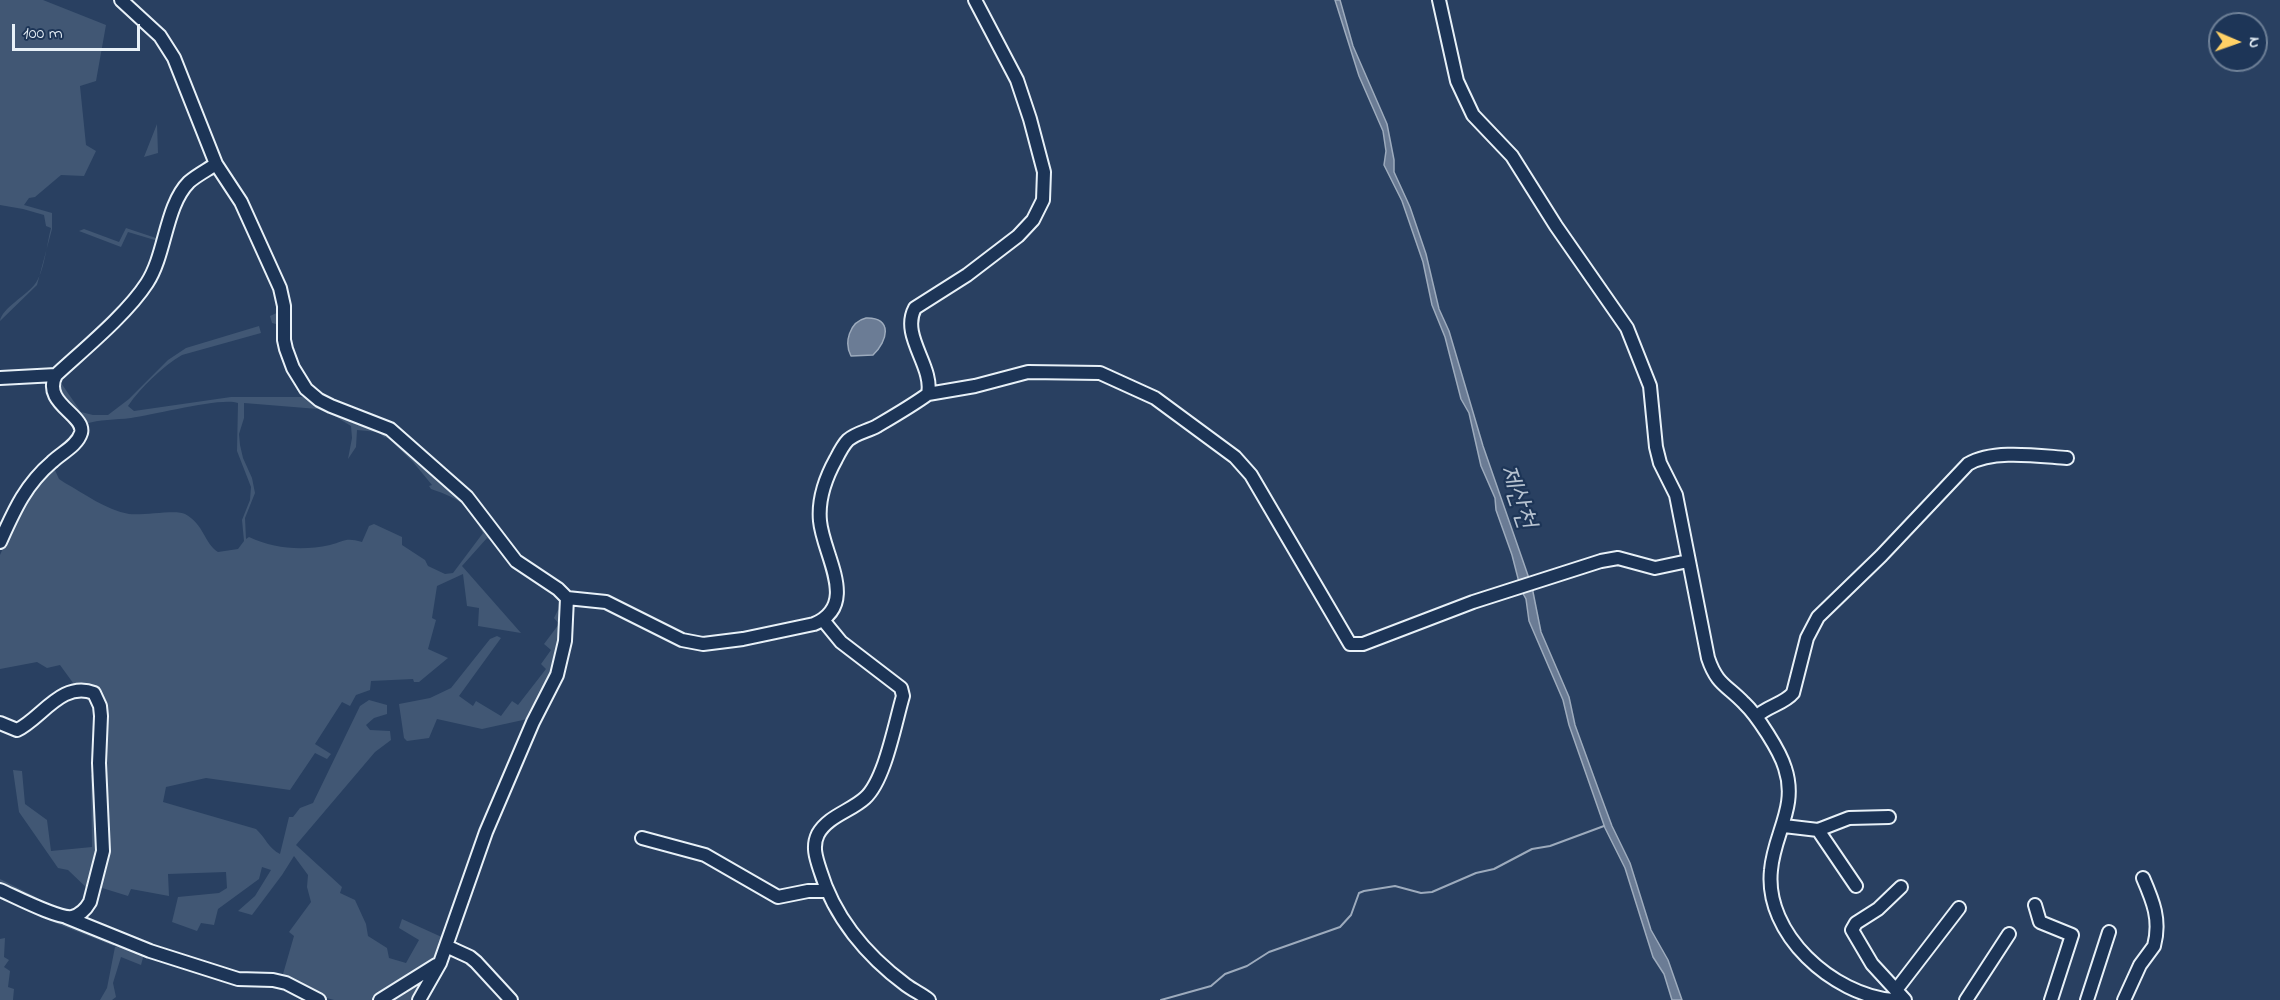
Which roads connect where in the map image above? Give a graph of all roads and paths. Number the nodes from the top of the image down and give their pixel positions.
1 (120, 0) edge
2 (975, 0) edge
3 (1439, 0) edge
4 (216, 164) junction
5 (56, 375) junction
6 (0, 378) edge
7 (928, 394) junction
8 (2067, 458) dead end
9 (0, 542) edge
10 (1688, 561) junction
11 (567, 598) junction
12 (823, 620) junction
13 (1756, 717) junction
14 (0, 723) edge
15 (1889, 816) dead end
16 (1784, 826) junction
17 (1818, 830) junction
18 (642, 838) dead end
19 (2144, 878) dead end
20 (1856, 886) dead end
21 (1901, 887) dead end
22 (0, 890) edge
23 (827, 891) junction
24 (2035, 905) dead end
25 (1959, 909) dead end
26 (65, 917) junction
27 (2109, 932) dead end
28 (2009, 934) dead end
29 (446, 946) junction
30 (440, 963) junction
31 (1894, 995) edge
32 (1879, 999) edge
33 (319, 1000) edge
34 (380, 1000) edge
35 (419, 1000) edge
36 (512, 1000) edge
37 (929, 1000) edge
38 (1905, 1000) edge
39 (1966, 1000) edge
40 (2051, 1000) edge
41 (2087, 1000) edge
42 (2124, 1000) edge

1 - 4 street
2 - 7 street
3 - 10 street
4 - 5 street
4 - 11 street
5 - 6 street
5 - 9 street
7 - 10 street
7 - 12 street
8 - 13 street
10 - 13 street
11 - 12 street
11 - 29 street
12 - 23 street
13 - 16 street
14 - 26 street
15 - 17 street
16 - 17 street
16 - 32 street
17 - 20 street
18 - 23 street
19 - 42 street
21 - 31 street
22 - 26 street
23 - 37 street
24 - 40 street
25 - 31 street
26 - 33 street
27 - 41 street
28 - 39 street
29 - 30 street
29 - 36 street
30 - 34 street
30 - 35 street
31 - 32 street
31 - 38 street

